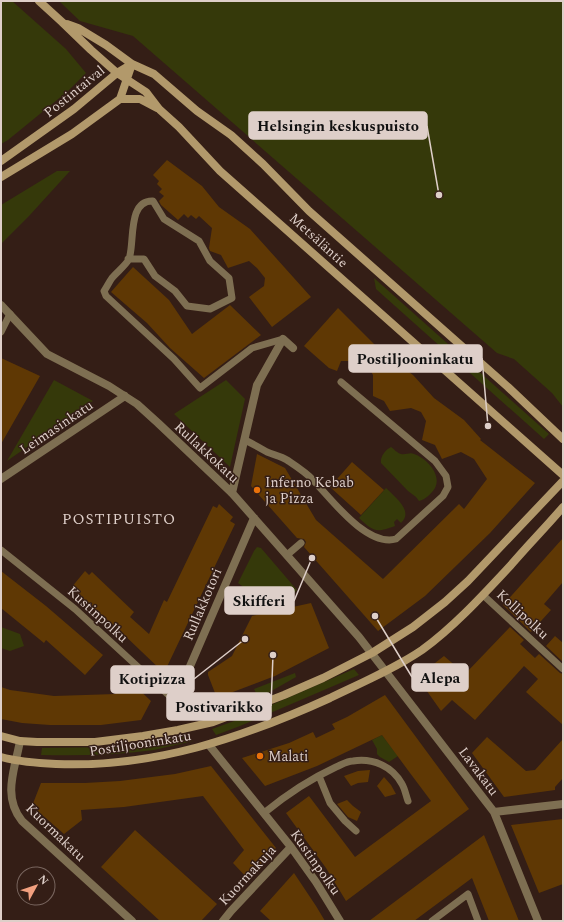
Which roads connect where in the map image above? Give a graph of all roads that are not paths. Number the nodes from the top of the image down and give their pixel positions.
1 (39, 1) edge
2 (62, 22) junction
3 (132, 64) junction
4 (118, 73) junction
5 (128, 80) junction
6 (120, 99) junction
7 (160, 109) junction
8 (1, 162) edge
9 (1, 177) edge
10 (128, 259) junction
11 (1, 305) edge
12 (10, 314) junction
13 (1, 332) edge
14 (283, 339) junction
15 (293, 348) dead end
16 (341, 382) dead end
17 (125, 396) junction
18 (563, 439) edge
19 (245, 440) junction
20 (563, 474) edge
21 (1, 479) edge
22 (563, 481) edge
23 (232, 493) junction
24 (563, 507) edge
25 (254, 518) junction
26 (301, 543) dead end
27 (1, 550) edge
28 (287, 555) junction
29 (483, 595) junction
30 (372, 653) junction
31 (563, 669) edge
32 (385, 671) junction
33 (175, 701) joint
34 (1, 736) edge
35 (20, 740) junction
36 (209, 745) junction
37 (1, 757) edge
38 (17, 761) junction
39 (318, 776) junction
40 (408, 801) dead end
41 (563, 804) edge
42 (494, 812) junction
43 (264, 813) junction
44 (356, 831) dead end
45 (291, 846) junction
46 (132, 921) edge
47 (222, 921) edge
48 (340, 921) edge
49 (432, 921) edge
50 (478, 921) edge
51 (538, 921) edge

1 - 2 street, Metsäläntie
2 - 3 street, Metsäläntie
2 - 4 street, Metsäläntie
3 - 4 street, Postintaival
3 - 5 street, Postintaival
3 - 18 street, Metsäläntie
4 - 5 street, Metsäläntie
4 - 8 street, Postintaival
5 - 6 street, Postintaival
5 - 7 street, Metsäläntie
6 - 7 street
6 - 9 street
7 - 20 street, Metsäläntie
10 - 10 lane
10 - 14 lane
11 - 12 street, Rullakkokatu
12 - 13 lane
12 - 17 street, Rullakkokatu
14 - 15 street
14 - 19 street
16 - 19 lane
17 - 21 street, Leimasinkatu
17 - 23 street, Rullakkokatu
19 - 23 street
22 - 30 street, Postiljooninkatu
23 - 25 street, Rullakkokatu
24 - 29 street, Postiljooninkatu
25 - 28 street, Rullakkokatu
25 - 33 street, Rullakkotori
26 - 28 lane
27 - 33 lane, Kustinpolku
28 - 30 street, Rullakkokatu
29 - 31 lane, Kollipolku
29 - 32 street, Postiljooninkatu
30 - 32 street, Lavakatu
30 - 35 street, Postiljooninkatu
32 - 36 street, Postiljooninkatu
32 - 42 street, Lavakatu
34 - 35 street, Postiljooninkatu
35 - 38 street, Kuormakatu
36 - 38 street, Postiljooninkatu
36 - 43 street, Kustinpolku
37 - 38 street, Postiljooninkatu
38 - 46 street, Kuormakatu
39 - 40 lane
39 - 43 lane
39 - 44 lane
41 - 42 street
42 - 51 street, Lavakatu
43 - 45 street, Kustinpolku
45 - 47 street, Kuormakuja
45 - 48 street, Kustinpolku
49 - 50 lane

